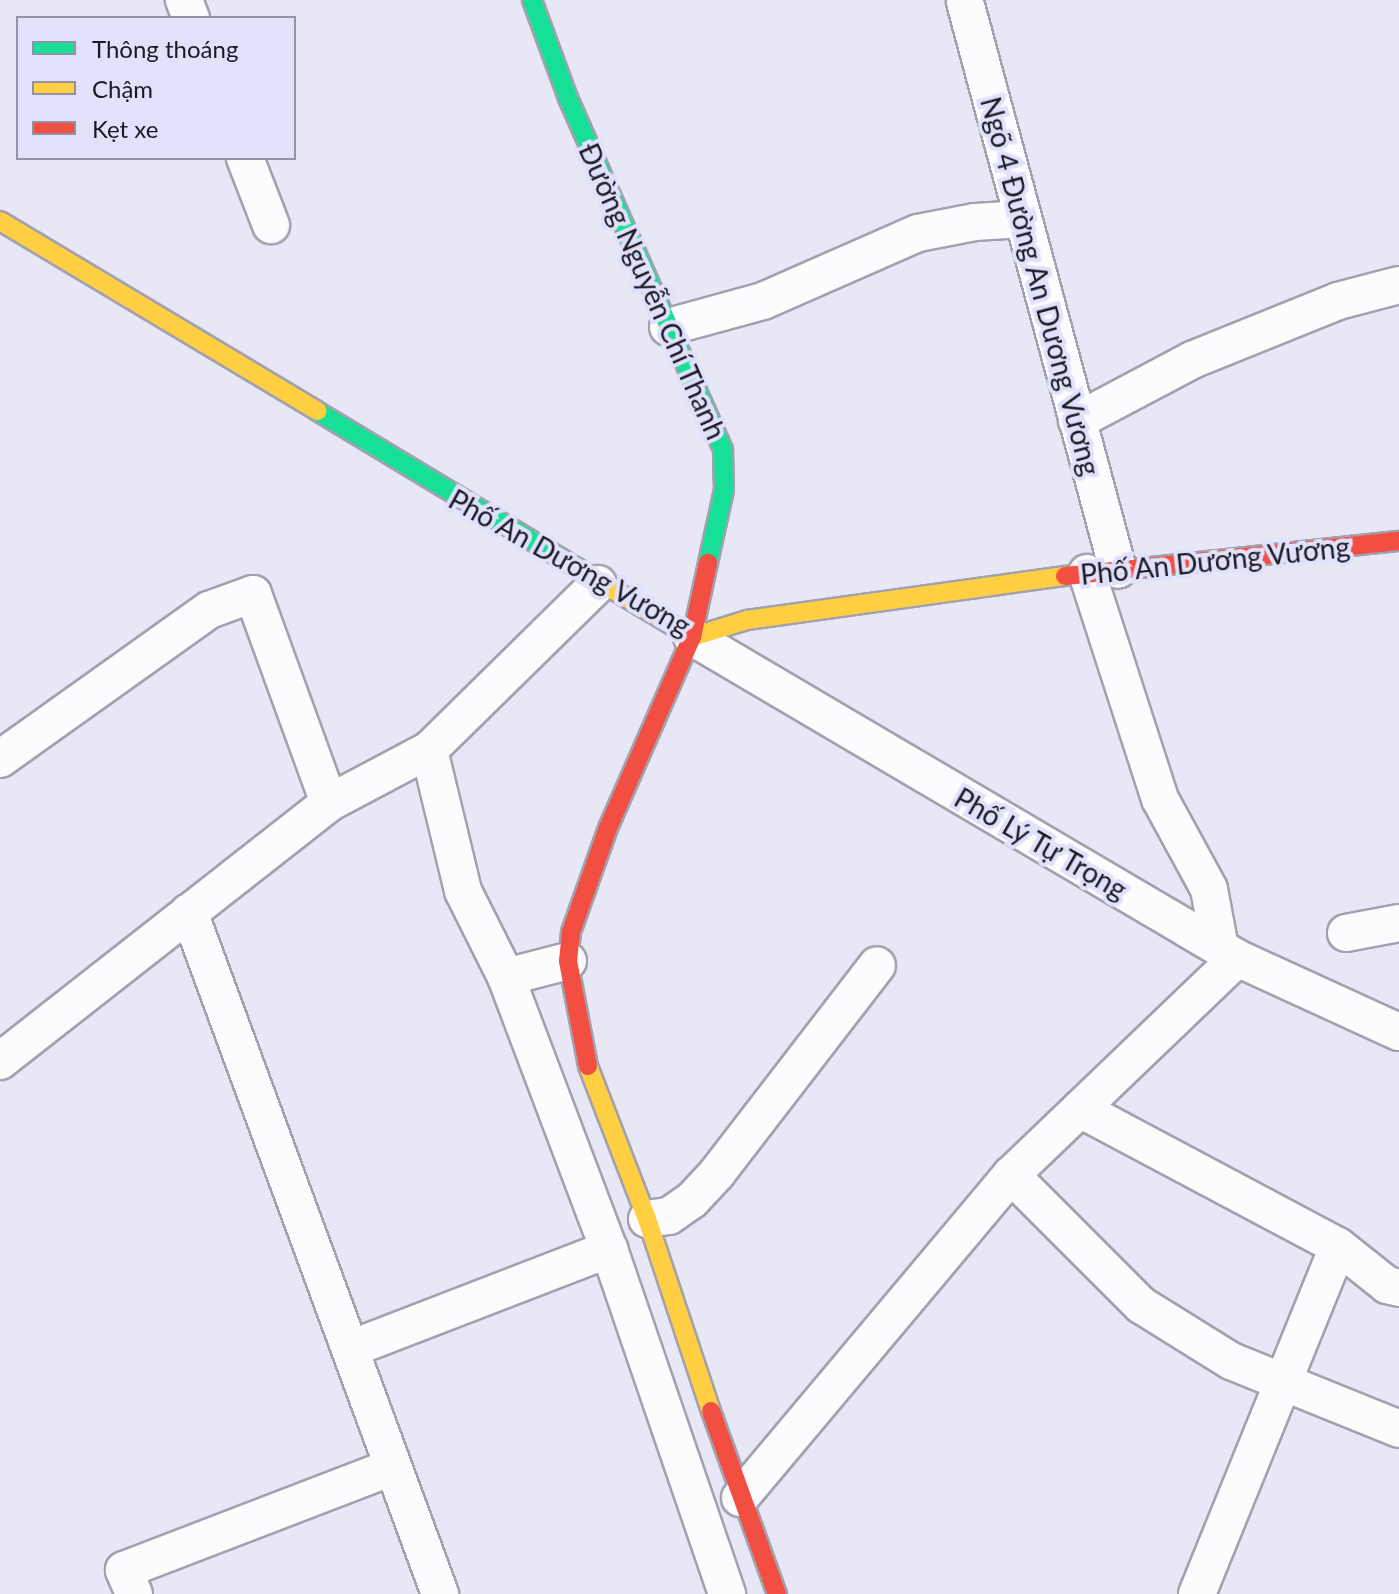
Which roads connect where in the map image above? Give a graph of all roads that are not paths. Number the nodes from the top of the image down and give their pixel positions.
1 (532, 0) edge
2 (965, 2) dead end
3 (246, 160) edge
4 (1023, 219) junction
5 (0, 221) edge
6 (271, 225) dead end
7 (1399, 285) edge
8 (668, 327) junction
9 (1077, 421) junction
10 (1399, 541) edge
11 (1103, 572) junction
12 (598, 584) junction
13 (692, 637) junction
14 (429, 750) junction
15 (0, 759) edge
16 (329, 803) junction
17 (189, 912) junction
18 (1399, 923) edge
19 (1346, 933) dead end
20 (1228, 953) junction
21 (568, 961) junction
22 (877, 965) dead end
23 (506, 977) junction
24 (1399, 1032) edge
25 (0, 1061) edge
26 (1080, 1109) junction
27 (1011, 1175) junction
28 (647, 1219) junction
29 (1338, 1246) junction
30 (609, 1249) junction
31 (1399, 1288) edge
32 (350, 1349) junction
33 (1281, 1381) junction
34 (1399, 1429) edge
35 (393, 1467) junction
36 (740, 1498) junction
37 (134, 1594) edge
38 (440, 1594) edge
39 (727, 1594) edge
40 (777, 1594) edge
41 (1197, 1594) edge

1 - 8 street, Đường Nguyễn Chí Thanh
2 - 4 street, Ngõ 4 Đường An Dương Vương
3 - 6 street
4 - 8 street
4 - 9 street, Ngõ 4 Đường An Dương Vương
5 - 12 street, Phố An Dương Vương
7 - 9 street
8 - 13 street, Đường Nguyễn Chí Thanh
9 - 11 street, Ngõ 4 Đường An Dương Vương
10 - 11 street, Phố An Dương Vương
11 - 13 street, Phố An Dương Vương
11 - 20 street, Ngõ 4 Đường An Dương Vương
12 - 13 street, Phố An Dương Vương
12 - 14 street
13 - 20 street, Phố Lý Tự Trọng
13 - 21 street, Đường Nguyễn Chí Thanh
14 - 16 street
14 - 23 street
15 - 16 street
16 - 17 street
17 - 25 street
17 - 32 street
18 - 19 street
20 - 24 street, Phố Lý Tự Trọng
20 - 26 street
21 - 23 street
21 - 28 street
22 - 28 street
23 - 30 street
26 - 27 street
26 - 29 street
27 - 33 street
27 - 36 street
28 - 36 street
29 - 31 street
29 - 33 street
30 - 32 street
30 - 39 street
32 - 35 street
33 - 34 street
33 - 41 street
35 - 37 street
35 - 38 street
36 - 40 street

